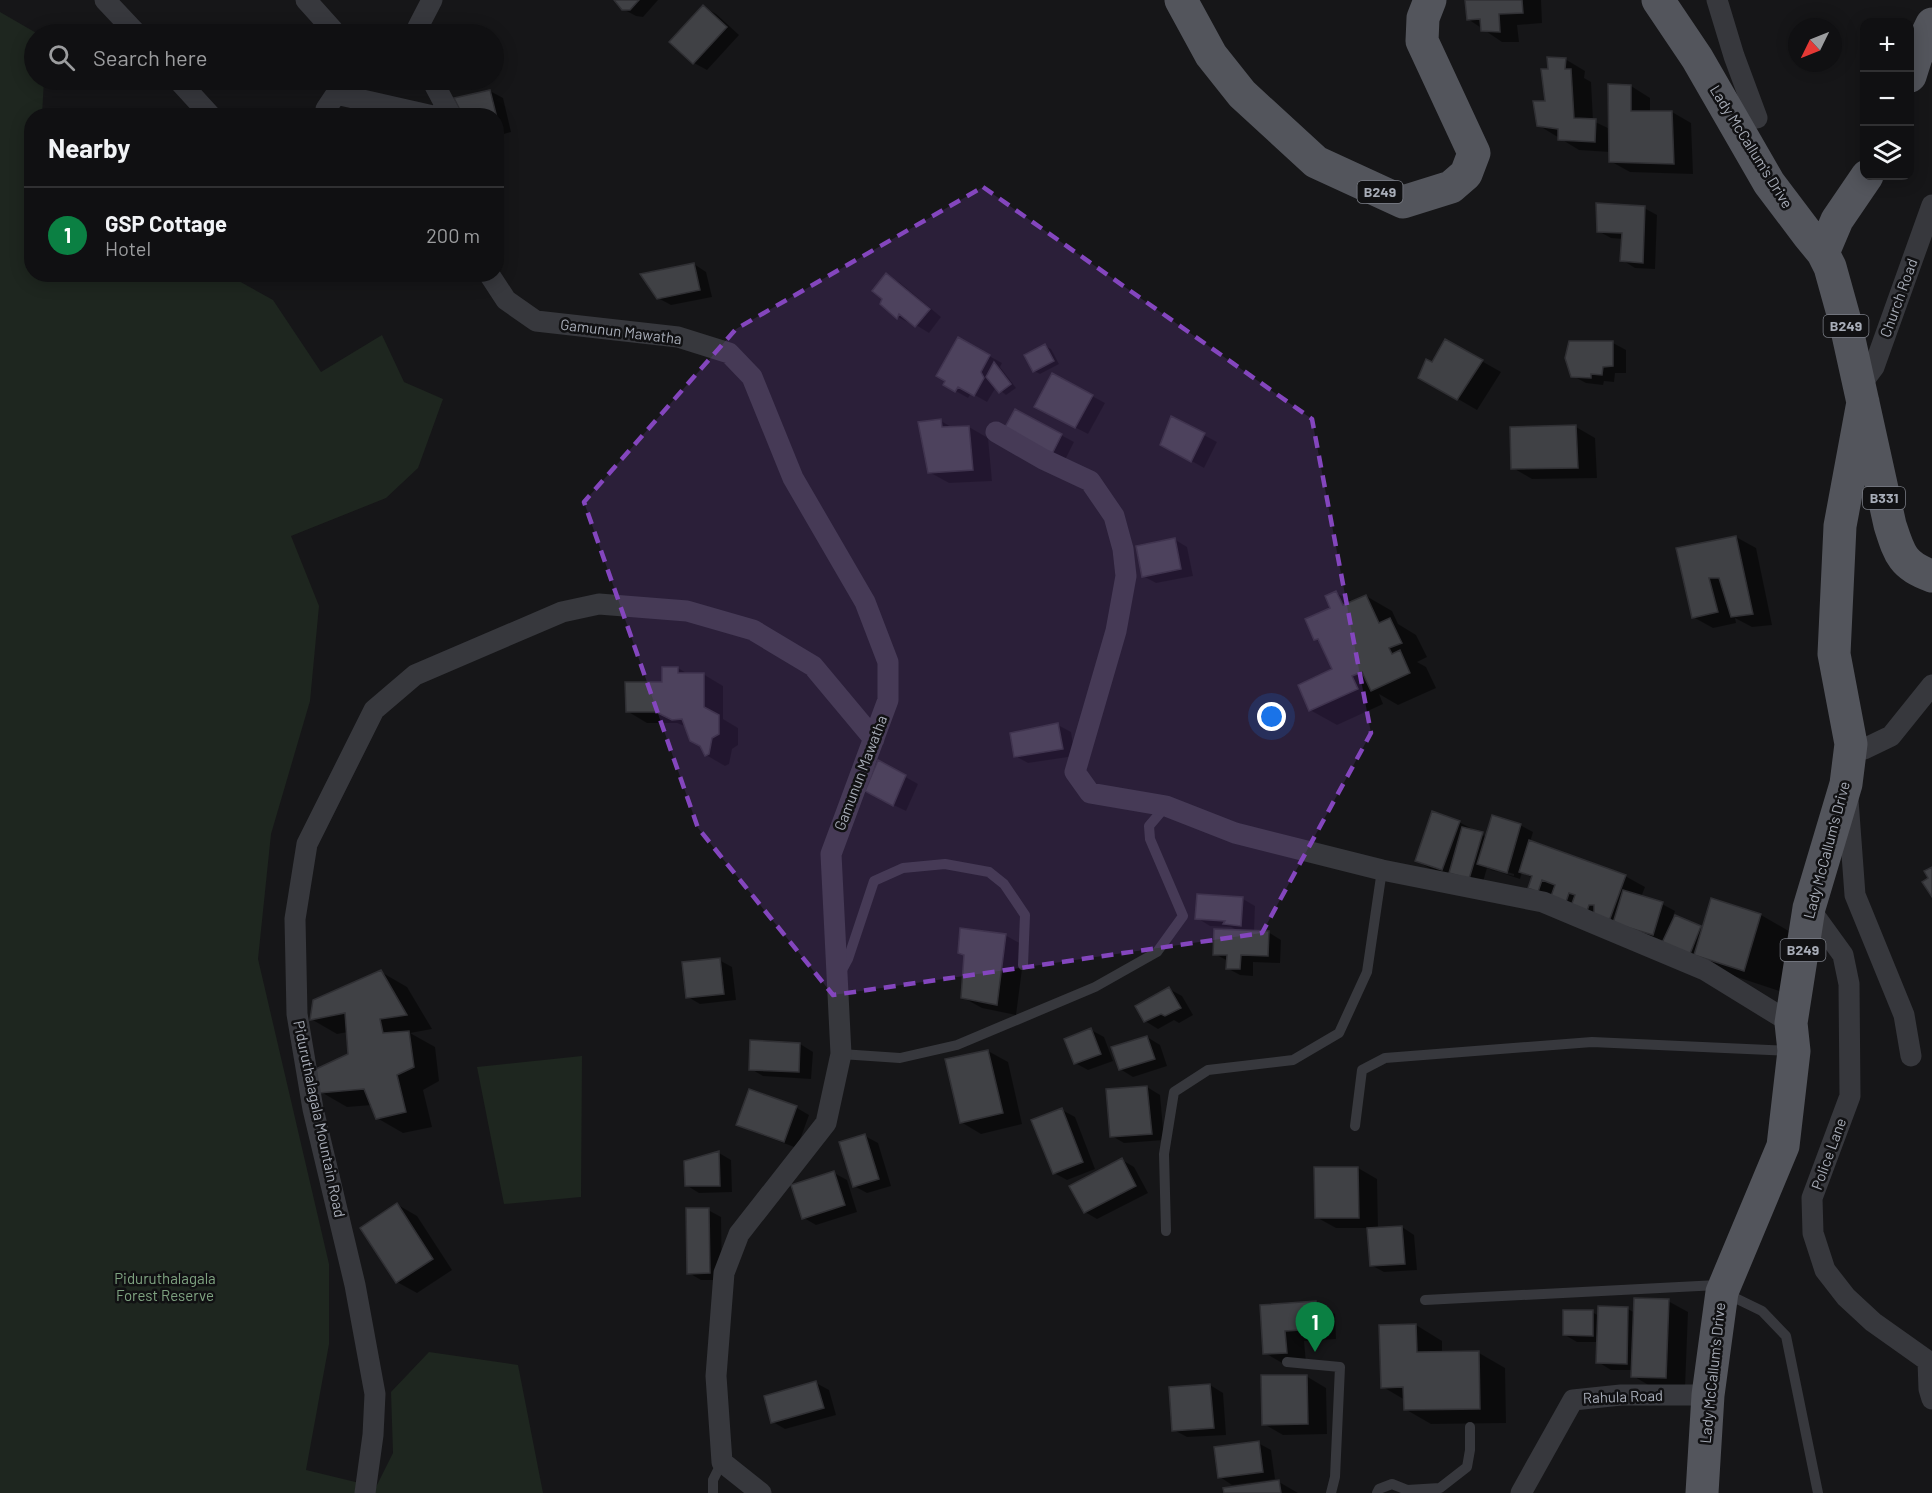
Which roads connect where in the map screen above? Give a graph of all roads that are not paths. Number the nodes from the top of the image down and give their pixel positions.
1 (105, 0) edge
2 (306, 0) edge
3 (432, 0) edge
4 (1430, 0) edge
5 (1658, 0) edge
6 (1717, 0) edge
7 (1184, 3) edge
8 (128, 24) edge
9 (328, 24) edge
10 (420, 24) edge
11 (1932, 24) edge
12 (1912, 72) edge
13 (187, 90) edge
14 (362, 90) edge
15 (437, 90) edge
16 (366, 100) junction
17 (204, 108) edge
18 (327, 108) edge
19 (400, 108) edge
20 (447, 108) edge
21 (1757, 118) dead end
22 (1864, 180) edge
23 (1932, 205) edge
24 (1847, 206) junction
25 (1794, 216) junction
26 (1823, 253) junction
27 (494, 282) edge
28 (1861, 394) junction
29 (996, 432) dead end
30 (1932, 576) edge
31 (1932, 685) edge
32 (874, 739) junction
33 (1851, 744) junction
34 (1846, 784) junction
35 (1166, 806) junction
36 (1382, 870) junction
37 (1809, 909) junction
38 (1023, 965) dead end
39 (837, 977) junction
40 (1792, 1037) junction
41 (841, 1054) junction
42 (1911, 1056) dead end
43 (1355, 1126) dead end
44 (1166, 1230) dead end
45 (1723, 1288) junction
46 (1425, 1300) dead end
47 (1287, 1362) dead end
48 (1931, 1391) edge
49 (1708, 1395) junction
50 (1470, 1427) dead end
51 (722, 1462) junction
52 (364, 1493) edge
53 (713, 1493) edge
54 (761, 1493) edge
55 (1331, 1493) edge
56 (1377, 1493) edge
57 (1521, 1493) edge
58 (1702, 1493) edge
59 (1818, 1493) edge

1 - 8 street
2 - 9 street
3 - 10 street
4 - 7 main road, B249
5 - 25 main road, Lady McCallum's Drive / B249
6 - 21 street
11 - 12 main road
13 - 17 street
14 - 16 street
15 - 20 street
16 - 18 street
16 - 19 street
22 - 24 main road
23 - 28 street, Church Road
24 - 25 main road
24 - 26 main road
25 - 26 main road, Lady McCallum's Drive / B249
26 - 28 main road, Lady McCallum's Drive / B249
27 - 32 street, Gamunun Mawatha
28 - 30 main road, B331
28 - 33 main road, Lady McCallum's Drive / B249
29 - 35 street
31 - 33 street
32 - 39 street, Gamunun Mawatha
32 - 52 street, Piduruthalagala Mountain Road
33 - 34 main road, Lady McCallum's Drive / B249
34 - 37 main road, Lady McCallum's Drive / B249
34 - 42 street
35 - 36 street
35 - 41 lane
36 - 40 street
36 - 44 lane
37 - 40 main road, Lady McCallum's Drive / B249
37 - 48 street, Police Lane
38 - 39 lane
39 - 41 street, Gamunun Mawatha
40 - 43 lane
40 - 45 main road, Lady McCallum's Drive / B249
41 - 51 street, Gamunun Mawatha
45 - 46 lane
45 - 49 main road, Lady McCallum's Drive / B249
45 - 59 lane
47 - 55 lane
49 - 57 street, Rahula Road
49 - 58 main road, Lady McCallum's Drive / B249
50 - 56 lane
51 - 53 lane
51 - 54 street

